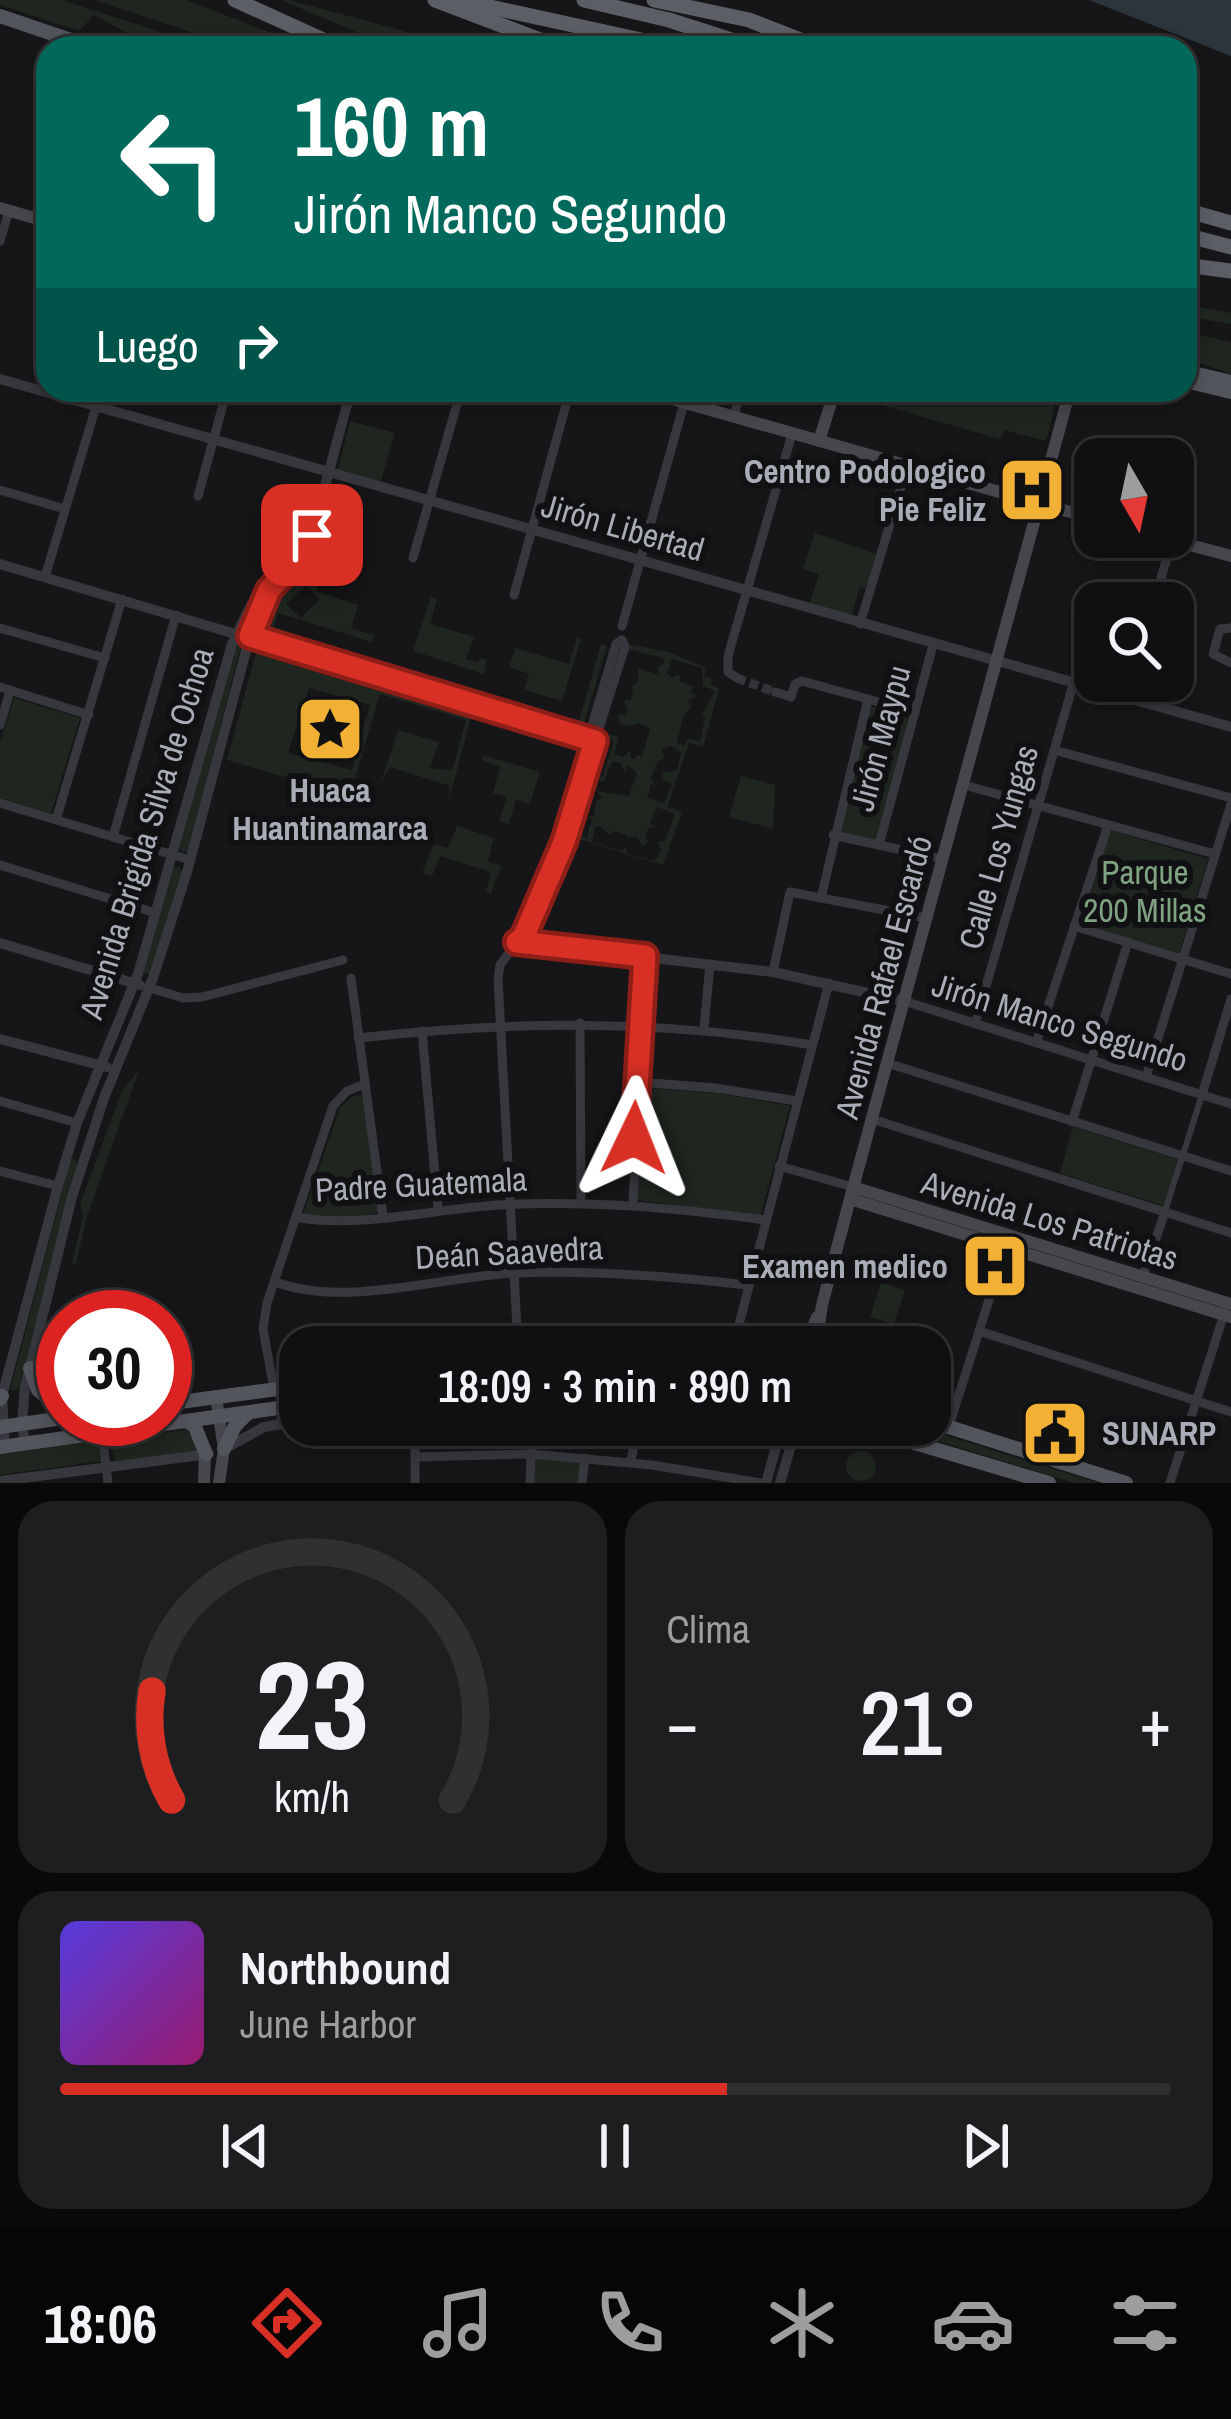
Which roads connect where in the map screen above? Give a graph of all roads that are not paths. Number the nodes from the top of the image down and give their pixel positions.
1 (235, 0) edge
2 (435, 0) edge
3 (458, 0) edge
4 (584, 0) edge
5 (654, 0) edge
6 (0, 16) edge
7 (59, 36) edge
8 (314, 36) edge
9 (530, 36) edge
10 (631, 36) edge
11 (719, 36) edge
12 (790, 36) edge
13 (4, 210) edge
14 (1197, 213) edge
15 (36, 219) edge
16 (1231, 223) edge
17 (1197, 238) edge
18 (0, 241) edge
19 (1231, 247) edge
20 (1197, 267) edge
21 (1231, 271) edge
22 (1197, 373) edge
23 (0, 379) edge
24 (1231, 382) edge
25 (1197, 384) edge
26 (36, 389) edge
27 (1231, 392) edge
28 (86, 402) edge
29 (98, 402) edge
30 (224, 402) edge
31 (348, 402) edge
32 (458, 402) edge
33 (567, 402) edge
34 (681, 402) edge
35 (738, 402) edge
36 (831, 402) edge
37 (1067, 402) edge
38 (684, 403) junction
39 (97, 405) junction
40 (733, 417) junction
41 (792, 434) junction
42 (214, 437) junction
43 (819, 441) junction
44 (907, 467) junction
45 (329, 470) junction
46 (0, 490) edge
47 (198, 496) dead end
48 (430, 498) junction
49 (1040, 504) junction
50 (64, 509) junction
51 (1074, 513) edge
52 (532, 528) junction
53 (1194, 546) edge
54 (1231, 556) edge
55 (412, 558) dead end
56 (641, 560) junction
57 (0, 564) edge
58 (45, 577) junction
59 (269, 590) junction
60 (747, 591) junction
61 (514, 596) dead end
62 (122, 599) junction
63 (176, 615) junction
64 (860, 624) junction
65 (622, 626) dead end
66 (1226, 627) edge
67 (0, 628) edge
68 (236, 632) junction
69 (249, 640) junction
70 (933, 645) junction
71 (105, 658) junction
72 (1231, 663) edge
73 (998, 664) junction
74 (737, 678) dead end
75 (1073, 685) joint
76 (5, 689) edge
77 (775, 692) tunnel mouth
78 (868, 699) junction
79 (1136, 702) edge
80 (915, 712) junction
81 (89, 715) junction
82 (0, 725) edge
83 (1231, 727) edge
84 (590, 744) junction
85 (1054, 750) junction
86 (964, 785) junction
87 (1231, 801) edge
88 (0, 802) edge
89 (1038, 805) junction
90 (56, 820) junction
91 (1108, 824) junction
92 (833, 835) junction
93 (113, 837) junction
94 (879, 845) junction
95 (1215, 854) junction
96 (173, 855) junction
97 (943, 859) junction
98 (190, 860) junction
99 (0, 866) edge
100 (821, 898) junction
101 (150, 911) junction
102 (926, 918) junction
103 (1074, 926) junction
104 (517, 942) junction
105 (1128, 942) junction
106 (0, 943) edge
107 (645, 956) junction
108 (1183, 959) junction
109 (343, 960) dead end
110 (710, 964) junction
111 (773, 972) junction
112 (1231, 974) edge
113 (351, 978) dead end
114 (829, 983) junction
115 (135, 984) junction
116 (150, 988) junction
117 (1231, 999) edge
118 (904, 1000) junction
119 (580, 1023) junction
120 (975, 1024) junction
121 (501, 1025) junction
122 (640, 1025) junction
123 (704, 1028) junction
124 (422, 1031) junction
125 (358, 1037) junction
126 (0, 1039) edge
127 (1036, 1043) junction
128 (812, 1045) junction
129 (1090, 1060) junction
130 (887, 1064) junction
131 (101, 1065) junction
132 (116, 1070) junction
133 (1146, 1077) junction
134 (637, 1082) junction
135 (365, 1084) junction
136 (1202, 1094) junction
137 (0, 1101) edge
138 (797, 1101) junction
139 (1231, 1103) edge
140 (872, 1119) junction
141 (1072, 1122) junction
142 (77, 1123) junction
143 (67, 1154) junction
144 (1182, 1156) junction
145 (84, 1159) junction
146 (779, 1166) junction
147 (0, 1171) edge
148 (1231, 1172) edge
149 (54, 1185) junction
150 (851, 1193) junction
151 (581, 1203) junction
152 (510, 1204) junction
153 (633, 1204) junction
154 (438, 1209) junction
155 (1165, 1212) junction
156 (383, 1216) junction
157 (296, 1217) junction
158 (765, 1220) junction
159 (1231, 1233) edge
160 (1008, 1242) junction
161 (514, 1274) junction
162 (275, 1282) junction
163 (1141, 1283) junction
164 (747, 1285) junction
165 (822, 1305) junction
166 (1228, 1310) edge
167 (517, 1326) edge
168 (738, 1326) edge
169 (814, 1326) edge
170 (819, 1326) edge
171 (979, 1331) junction
172 (5, 1358) edge
173 (29, 1368) junction
174 (36, 1385) edge
175 (25, 1388) junction
176 (279, 1388) edge
177 (274, 1389) junction
178 (2, 1393) edge
179 (216, 1396) junction
180 (200, 1399) junction
181 (192, 1400) edge
182 (1196, 1401) junction
183 (279, 1408) edge
184 (1231, 1412) edge
185 (249, 1413) junction
186 (219, 1417) junction
187 (194, 1420) junction
188 (951, 1420) edge
189 (36, 1421) edge
190 (22, 1424) junction
191 (279, 1425) edge
192 (1, 1427) edge
193 (951, 1427) edge
194 (36, 1442) edge
195 (25, 1444) junction
196 (104, 1446) edge
197 (416, 1446) edge
198 (531, 1446) edge
199 (634, 1446) edge
200 (781, 1446) edge
201 (786, 1446) edge
202 (924, 1446) edge
203 (2, 1447) edge
204 (224, 1449) junction
205 (206, 1454) junction
206 (531, 1454) junction
207 (416, 1457) junction
208 (585, 1458) junction
209 (631, 1462) junction
210 (106, 1466) junction
211 (995, 1467) junction
212 (0, 1481) edge
213 (108, 1483) edge
214 (204, 1483) edge
215 (219, 1483) edge
216 (415, 1483) edge
217 (530, 1483) edge
218 (582, 1483) edge
219 (764, 1483) edge
220 (780, 1483) edge
221 (990, 1483) edge
222 (1049, 1483) edge
223 (1126, 1483) edge
224 (1170, 1483) edge

1 - 8 highway
2 - 9 highway
3 - 10 highway
4 - 11 highway
5 - 12 highway
6 - 7 main road
13 - 15 main road
13 - 18 street
14 - 16 highway
17 - 19 highway
20 - 21 highway
22 - 24 main road
23 - 26 street, Jirón Libertad
25 - 27 main road
28 - 39 street, Jirón Libertad
29 - 39 street
30 - 42 street
31 - 45 street, Avenida Brigida Silva de Ochoa
32 - 48 street
33 - 52 street
34 - 38 main road
35 - 40 street
36 - 43 main road
37 - 49 main road, Avenida Rafael Escardó
38 - 40 main road
38 - 56 street
39 - 42 street, Jirón Libertad
39 - 50 street
40 - 41 main road
41 - 43 main road
41 - 60 street
42 - 45 street, Jirón Libertad
42 - 47 street
43 - 44 main road
44 - 49 main road
44 - 64 street
45 - 48 street, Jirón Libertad
45 - 59 street, Avenida Brigida Silva de Ochoa
46 - 50 street
48 - 52 street, Jirón Libertad
48 - 55 street
49 - 51 main road
49 - 73 main road, Avenida Rafael Escardó
50 - 58 street
52 - 56 street, Jirón Libertad
52 - 61 street
53 - 54 main road
56 - 60 street, Jirón Libertad
56 - 65 street
57 - 58 street
58 - 62 street
59 - 68 street, Avenida Brigida Silva de Ochoa
59 - 69 street, Avenida Brigida Silva de Ochoa
60 - 64 street, Jirón Libertad
60 - 74 street
62 - 63 street
62 - 71 street
63 - 68 street
63 - 93 street
64 - 70 street, Jirón Libertad
66 - 72 street
67 - 71 street
68 - 69 street
68 - 96 street, Avenida Brigida Silva de Ochoa
69 - 84 street
69 - 98 street, Avenida Brigida Silva de Ochoa
70 - 73 street, Jirón Libertad
70 - 80 street, Jirón Maypu
71 - 81 street
73 - 75 street, Jirón Libertad
73 - 86 main road, Avenida Rafael Escardó
75 - 85 street, Calle Los Yungas
76 - 81 street
76 - 82 street
77 - 78 street
78 - 80 street
78 - 92 street
79 - 83 street, Jirón Libertad
80 - 94 street, Jirón Maypu
81 - 90 street
84 - 84 street
84 - 104 street
85 - 87 street
85 - 89 street, Calle Los Yungas
86 - 89 street
86 - 97 main road, Avenida Rafael Escardó
87 - 95 street
88 - 90 street
89 - 91 street
89 - 120 street, Calle Los Yungas
90 - 93 street
91 - 95 street
91 - 103 street
92 - 94 street
92 - 100 street
93 - 96 street
94 - 97 street
95 - 108 street
96 - 98 street
96 - 101 street, Avenida Brigida Silva de Ochoa
97 - 102 main road, Avenida Rafael Escardó
98 - 116 street, Avenida Brigida Silva de Ochoa
99 - 101 street
100 - 102 street
100 - 111 street
101 - 115 street, Avenida Brigida Silva de Ochoa
102 - 118 main road, Avenida Rafael Escardó
103 - 105 street
103 - 127 street
104 - 107 street, Jirón Manco Segundo
104 - 121 street
105 - 108 street
105 - 129 street
106 - 115 street
107 - 110 street, Jirón Manco Segundo
107 - 122 street
108 - 112 street
108 - 133 street
109 - 116 street
110 - 111 street, Jirón Manco Segundo
110 - 123 street
111 - 114 street, Jirón Manco Segundo
113 - 125 street
114 - 118 street, Jirón Manco Segundo
114 - 128 street
115 - 116 street
115 - 131 street, Avenida Brigida Silva de Ochoa
116 - 132 street, Avenida Brigida Silva de Ochoa
117 - 136 street
118 - 120 street, Jirón Manco Segundo
118 - 130 main road, Avenida Rafael Escardó
119 - 121 street
119 - 122 street
119 - 151 street
120 - 127 street, Jirón Manco Segundo
121 - 124 street
121 - 152 street
122 - 123 street
122 - 134 street
123 - 128 street
124 - 125 street
124 - 154 street
125 - 135 street
126 - 131 street
127 - 129 street, Jirón Manco Segundo
128 - 138 street
129 - 133 street, Jirón Manco Segundo
129 - 141 street
130 - 140 main road, Avenida Rafael Escardó
130 - 141 street
131 - 132 street
131 - 142 street, Avenida Brigida Silva de Ochoa
132 - 145 street, Avenida Brigida Silva de Ochoa
133 - 136 street, Jirón Manco Segundo
134 - 138 street
134 - 153 street
135 - 156 street
135 - 157 street
136 - 139 street, Jirón Manco Segundo
136 - 144 street
137 - 142 street
138 - 146 street
140 - 150 main road, Avenida Rafael Escardó
140 - 155 street
141 - 144 street
142 - 143 street, Avenida Brigida Silva de Ochoa
143 - 145 street
143 - 149 street, Avenida Brigida Silva de Ochoa
144 - 148 street
144 - 155 street
145 - 173 street, Avenida Brigida Silva de Ochoa
146 - 150 street
146 - 158 street
147 - 149 street
149 - 172 street, Avenida Brigida Silva de Ochoa
150 - 160 main road, Avenida Los Patriotas
150 - 165 main road, Avenida Rafael Escardó
151 - 152 street, Padre Guatemala
151 - 153 street, Padre Guatemala
152 - 154 street, Padre Guatemala
152 - 161 street
153 - 158 street, Padre Guatemala
154 - 156 street, Padre Guatemala
155 - 159 street
155 - 163 street
156 - 157 street, Padre Guatemala
157 - 162 street
158 - 164 street
160 - 163 main road, Avenida Los Patriotas
160 - 171 street
161 - 162 street, Deán Saavedra
161 - 164 street, Deán Saavedra
161 - 167 street
162 - 177 street
163 - 166 main road, Avenida Los Patriotas
164 - 168 street
165 - 169 main road, Avenida Rafael Escardó
165 - 170 main road, Avenida Rafael Escardó
166 - 182 street
171 - 182 street
171 - 188 street
172 - 178 street, Avenida Brigida Silva de Ochoa
173 - 174 main road
173 - 175 street, Avenida Brigida Silva de Ochoa
175 - 178 street
175 - 190 street, Avenida Brigida Silva de Ochoa
176 - 177 main road
177 - 179 main road
178 - 192 street, Avenida Brigida Silva de Ochoa
179 - 180 main road
179 - 186 main road
180 - 181 main road
180 - 187 main road
182 - 184 street
182 - 224 street
183 - 185 main road
185 - 186 main road
185 - 204 main road
186 - 187 main road
186 - 204 main road
187 - 205 main road
189 - 190 main road
190 - 192 main road
190 - 195 street, Avenida Brigida Silva de Ochoa
191 - 204 street
192 - 203 street, Avenida Brigida Silva de Ochoa
193 - 223 main road
194 - 195 main road
195 - 203 main road
196 - 210 street
197 - 207 street
198 - 206 street
199 - 209 street
200 - 219 street
201 - 220 street
202 - 211 main road
204 - 205 street
204 - 215 main road
205 - 210 street
205 - 214 main road
206 - 207 street
206 - 208 street
206 - 217 street
207 - 216 street
208 - 209 street
208 - 218 street
209 - 219 street
210 - 212 street
210 - 213 street
211 - 221 street
211 - 222 main road

